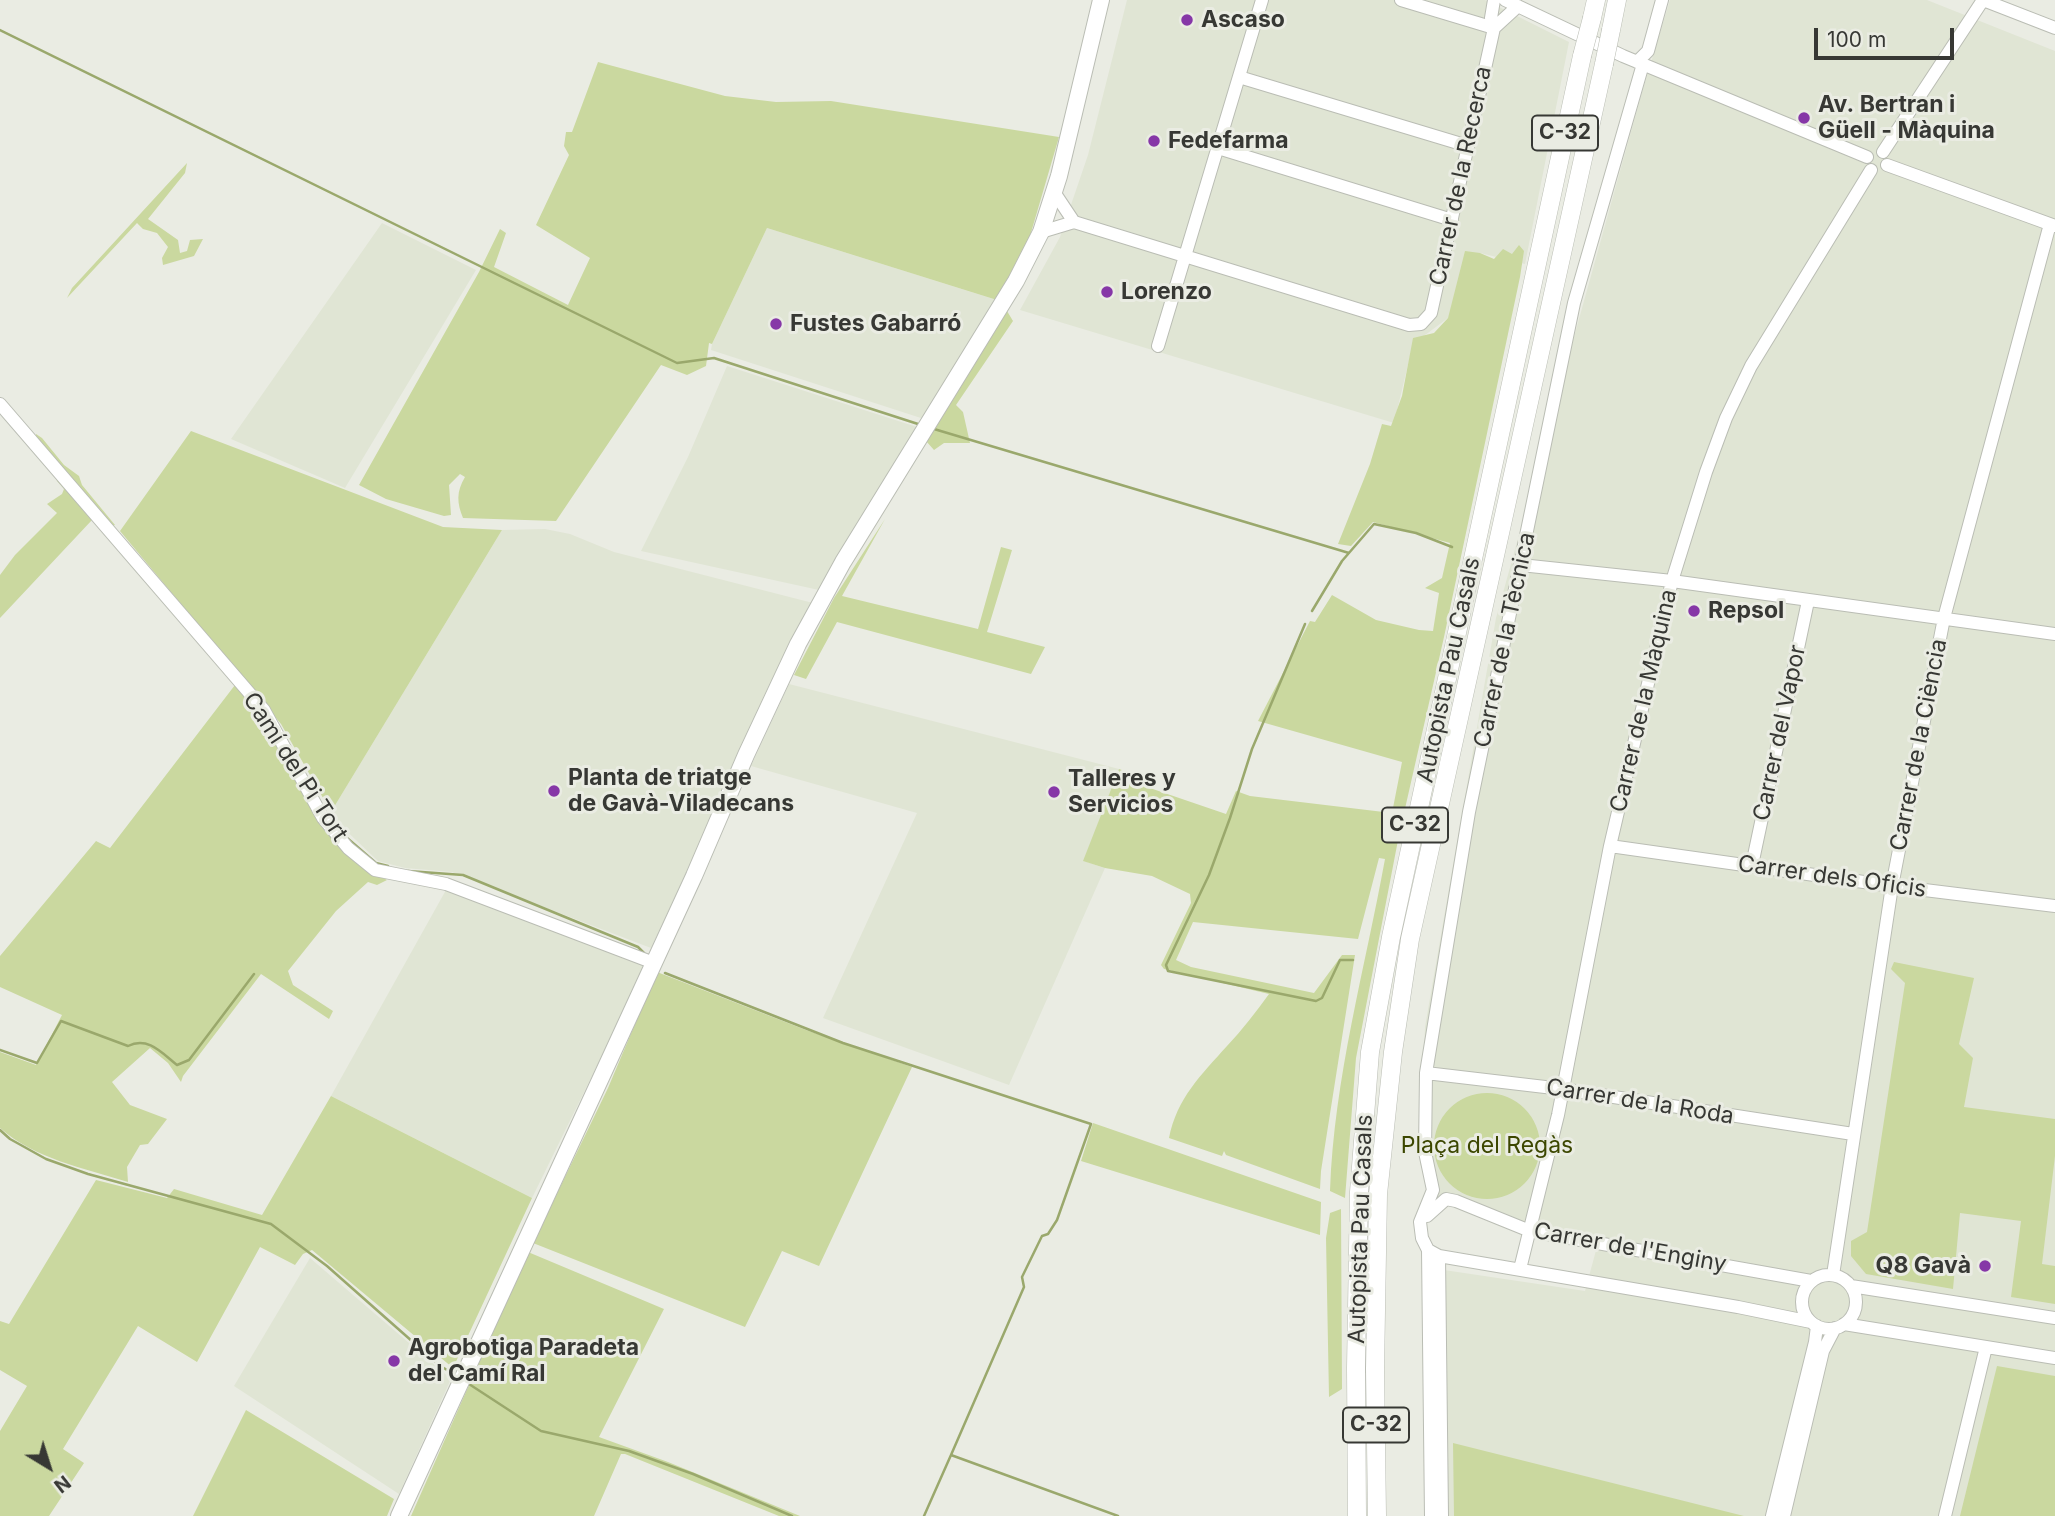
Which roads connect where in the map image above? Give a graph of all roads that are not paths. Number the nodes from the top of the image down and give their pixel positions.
1 (1101, 0) edge
2 (1262, 0) edge
3 (1401, 0) edge
4 (1494, 0) edge
5 (1506, 0) edge
6 (1596, 0) edge
7 (1662, 0) edge
8 (1983, 0) edge
9 (1518, 6) junction
10 (1615, 11) edge
11 (1587, 12) edge
12 (1494, 28) junction
13 (2055, 28) edge
14 (1640, 63) junction
15 (1239, 77) junction
16 (1468, 146) junction
17 (1218, 148) junction
18 (1883, 152) junction
19 (1869, 164) junction
20 (1887, 165) junction
21 (1054, 192) junction
22 (1452, 220) junction
23 (1074, 222) junction
24 (2052, 225) edge
25 (1041, 232) junction
26 (1185, 256) junction
27 (1158, 346) dead end
28 (0, 404) edge
29 (1521, 565) junction
30 (1672, 581) junction
31 (1808, 601) junction
32 (1944, 618) junction
33 (2055, 634) edge
34 (1610, 846) junction
35 (1752, 865) junction
36 (1892, 886) junction
37 (2055, 906) edge
38 (654, 963) junction
39 (1426, 1073) junction
40 (1562, 1089) junction
41 (1853, 1134) junction
42 (1420, 1222) junction
43 (1530, 1231) junction
44 (1434, 1253) junction
45 (1520, 1269) junction
46 (1833, 1275) junction
47 (1811, 1281) junction
48 (1851, 1286) junction
49 (2055, 1318) edge
50 (1814, 1324) junction
51 (1840, 1326) junction
52 (1986, 1347) junction
53 (2055, 1358) edge
54 (399, 1516) edge
55 (1357, 1516) edge
56 (1377, 1516) edge
57 (1431, 1516) edge
58 (1442, 1516) edge
59 (1772, 1516) edge
60 (1784, 1516) edge
61 (1945, 1516) edge

1 - 21 main road
2 - 15 street
3 - 12 street
4 - 12 street, Carrer de la Recerca
5 - 9 street
6 - 11 highway, Autopista Pau Casals / C-32
7 - 14 street, Carrer de la Tècnica
8 - 13 street
8 - 18 street
9 - 12 street
9 - 14 street
10 - 56 highway, Autopista Pau Casals / C-32, bridge
11 - 55 highway, Autopista Pau Casals / C-32, bridge
12 - 16 street, Carrer de la Recerca
14 - 19 street
14 - 29 street, Carrer de la Tècnica
15 - 16 street
15 - 17 street
16 - 22 street, Carrer de la Recerca
17 - 22 street
17 - 26 street
18 - 19 street
18 - 20 street
19 - 20 street
19 - 30 street, Carrer de la Màquina
20 - 24 street
21 - 23 street
21 - 25 main road
22 - 26 street, Carrer de la Recerca
23 - 25 street
23 - 26 street
24 - 32 street, Carrer de la Ciència
25 - 38 main road
26 - 27 street
28 - 38 street, Camí del Pi Tort
29 - 30 street
29 - 39 street, Carrer de la Tècnica
30 - 31 street
30 - 34 street, Carrer de la Màquina
31 - 32 street
31 - 35 street, Carrer del Vapor
32 - 33 street
32 - 36 street, Carrer de la Ciència
34 - 35 street, Carrer dels Oficis
34 - 40 street, Carrer de la Màquina
35 - 36 street, Carrer dels Oficis
36 - 37 street, Carrer dels Oficis
36 - 41 street, Carrer de la Ciència
38 - 54 main road
39 - 40 street, Carrer de la Roda
39 - 42 street, Carrer de la Tècnica
40 - 41 street, Carrer de la Roda
40 - 43 street, Carrer de la Màquina
41 - 46 street, Carrer de la Ciència
42 - 43 street, Carrer de l'Enginy
42 - 44 street
43 - 45 street, Carrer de la Màquina
43 - 47 street, Carrer de l'Enginy
44 - 45 street, Carrer de l'Enginy
44 - 57 street
44 - 58 street
45 - 50 street, Carrer de l'Enginy
46 - 47 street
46 - 48 street
47 - 50 street
48 - 49 street
48 - 51 street
50 - 51 street
50 - 59 street
51 - 52 street
51 - 60 street
52 - 53 street
52 - 61 street

